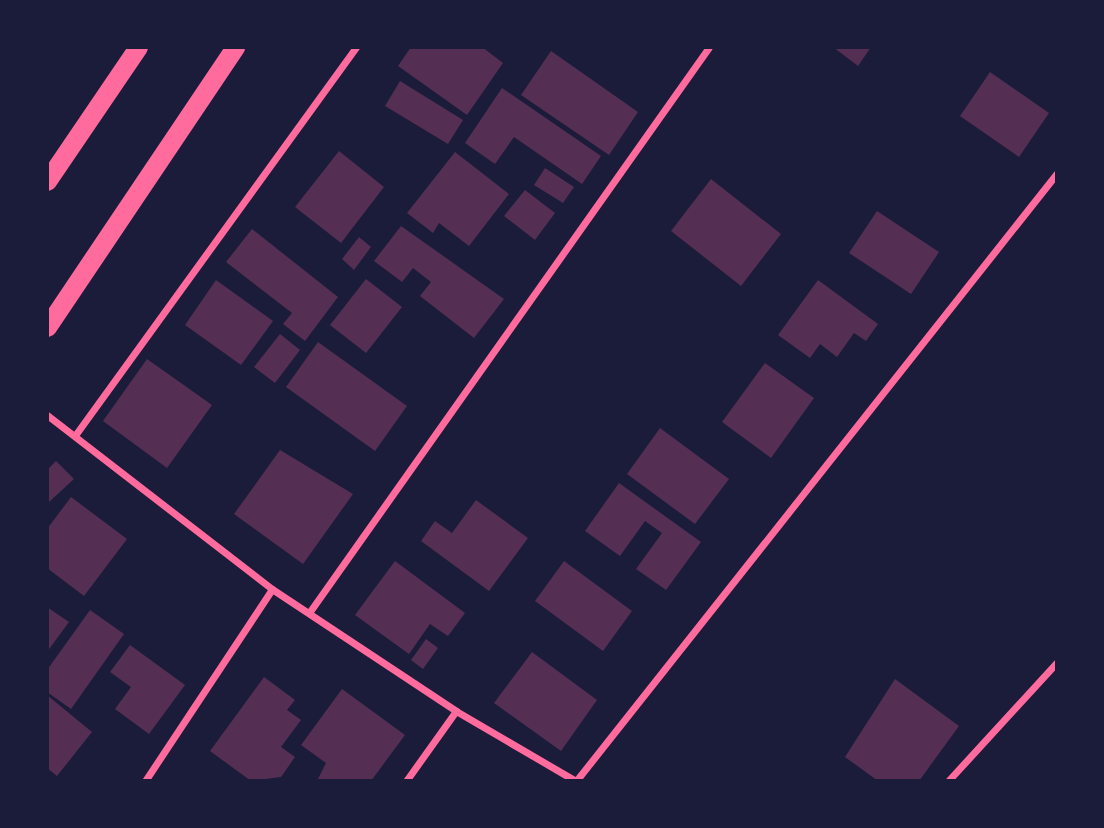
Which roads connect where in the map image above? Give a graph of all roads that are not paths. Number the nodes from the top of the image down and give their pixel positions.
1 (138, 47) edge
2 (235, 47) edge
3 (356, 47) edge
4 (709, 47) edge
5 (1057, 173) edge
6 (47, 181) edge
7 (47, 327) edge
8 (47, 415) edge
9 (76, 434) junction
10 (272, 589) junction
11 (311, 610) junction
12 (1057, 662) edge
13 (456, 711) junction
14 (145, 781) edge
15 (406, 781) edge
16 (576, 781) edge
17 (948, 781) edge

1 - 6 highway
2 - 7 highway
3 - 9 street
4 - 11 street
5 - 16 street
8 - 9 street
9 - 10 street
10 - 11 street
10 - 14 street
11 - 13 street
12 - 17 street
13 - 15 street
13 - 16 street

